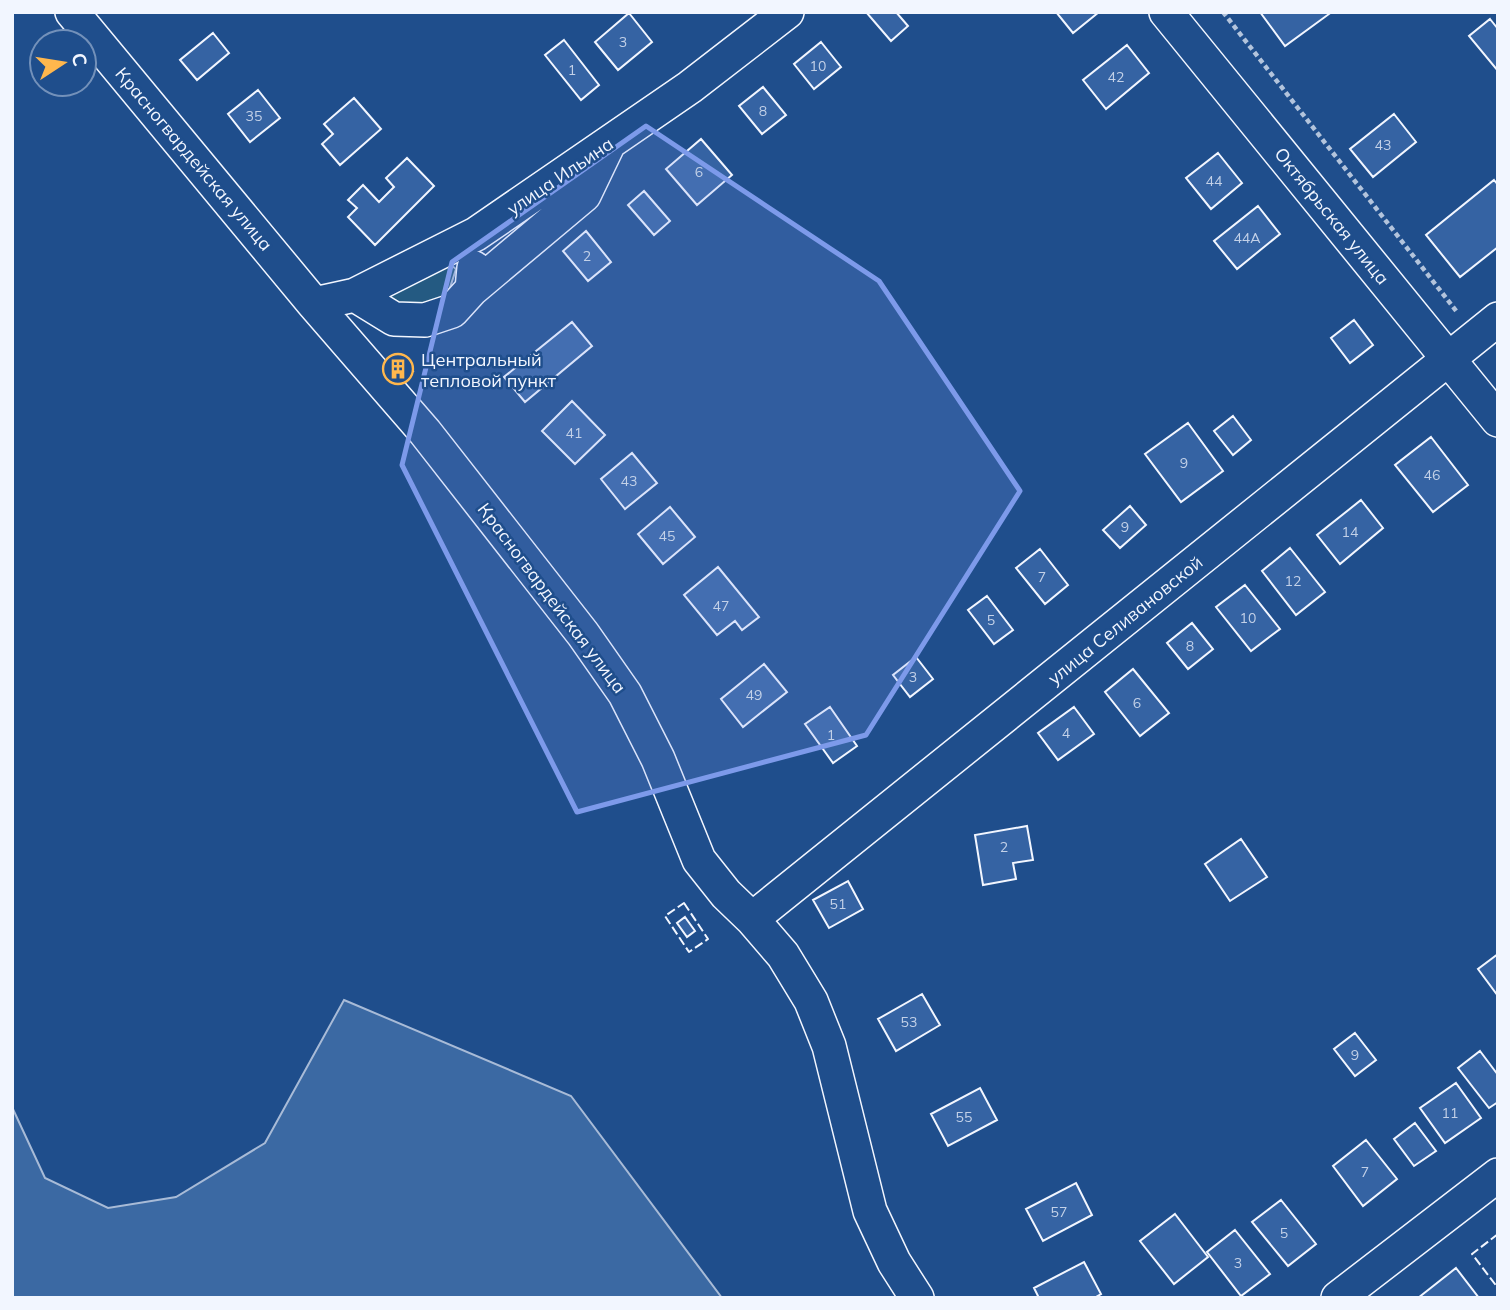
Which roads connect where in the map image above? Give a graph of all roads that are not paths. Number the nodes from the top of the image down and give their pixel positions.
1 (72, 12) edge
2 (787, 12) edge
3 (1168, 13) edge
4 (609, 143) junction
5 (475, 234) junction
6 (472, 289) junction
7 (355, 295) junction
8 (314, 304) junction
9 (1487, 328) edge
10 (1449, 360) junction
11 (1498, 420) edge
12 (752, 919) junction
13 (1498, 1175) edge
14 (917, 1298) edge
15 (1338, 1298) edge

1 - 8 street, Красногвардейская улица
2 - 4 street, улица Ильина
3 - 10 street, Октябрьская улица
4 - 5 street, улица Ильина
4 - 6 street
5 - 6 street
5 - 7 street, улица Ильина
6 - 7 street
7 - 8 street, улица Ильина
8 - 12 street, Красногвардейская улица
9 - 10 street, улица Селивановской
10 - 11 street, Октябрьская улица
10 - 12 street, улица Селивановской
12 - 14 street, Красногвардейская улица
13 - 15 street

